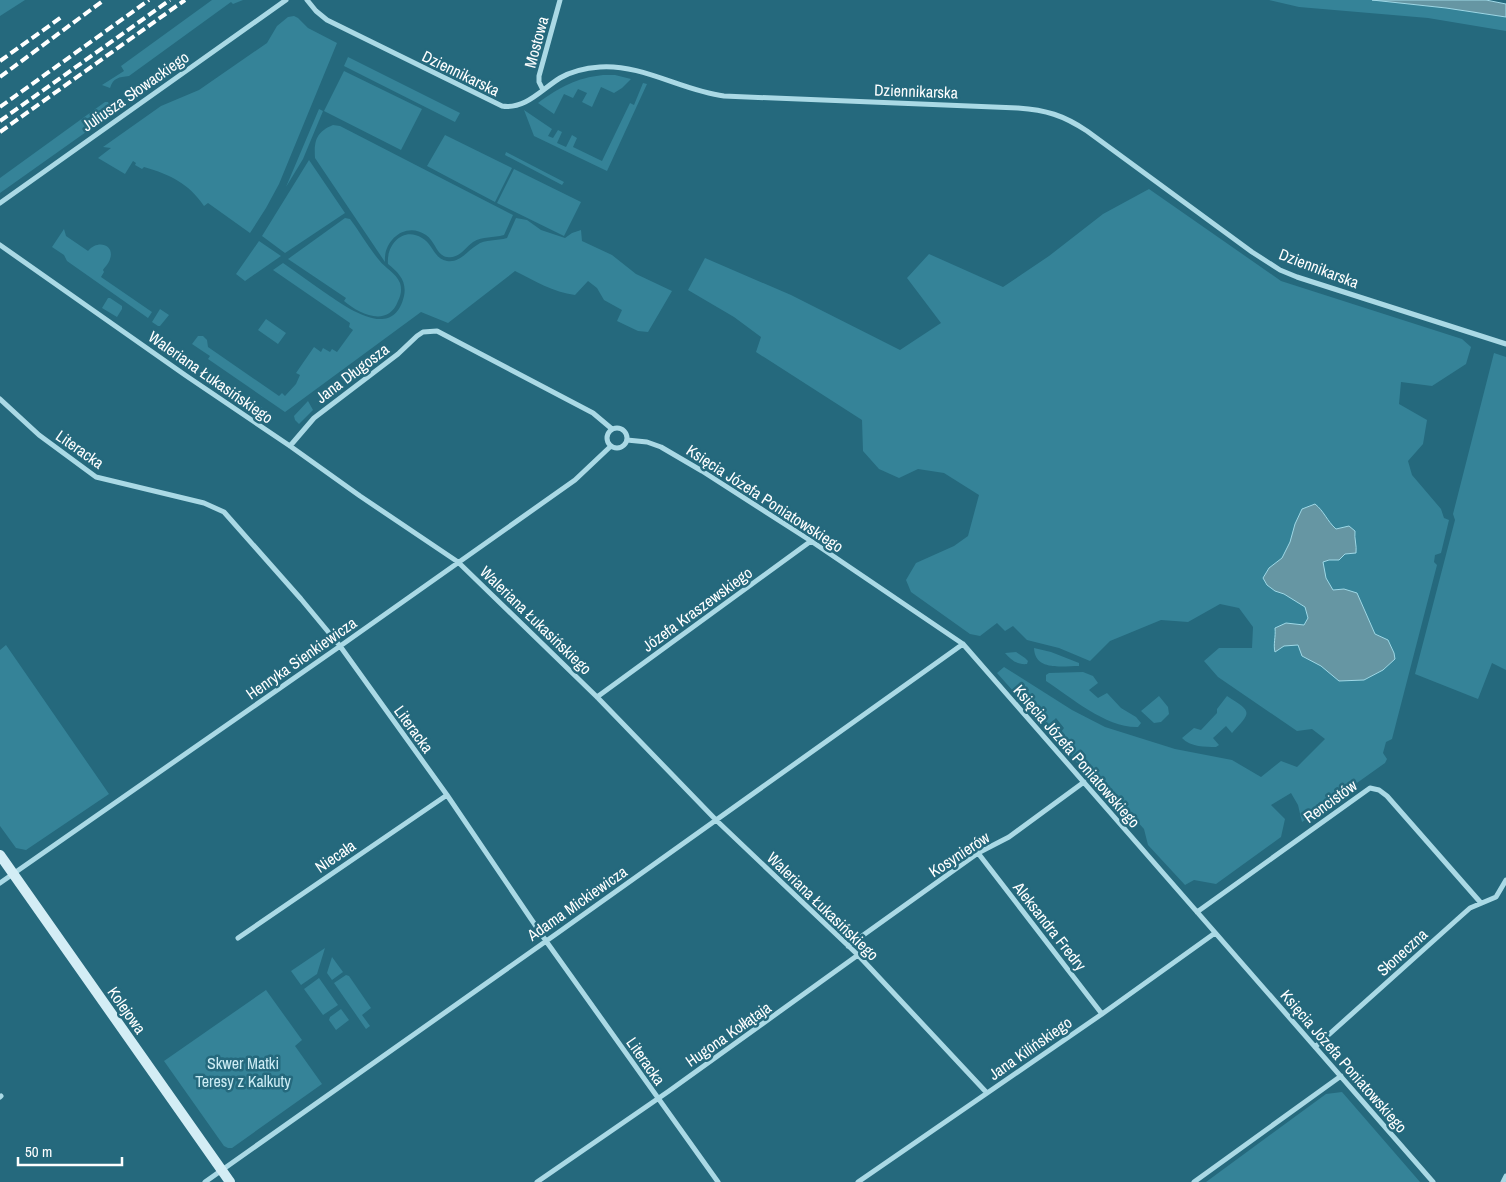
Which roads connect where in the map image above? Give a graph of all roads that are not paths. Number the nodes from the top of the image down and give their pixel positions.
1 (286, 0) edge
2 (307, 0) edge
3 (560, 0) edge
4 (543, 90) junction
5 (0, 203) edge
6 (0, 245) edge
7 (1506, 344) edge
8 (0, 399) edge
9 (612, 429) junction
10 (628, 440) junction
11 (290, 446) junction
12 (611, 446) junction
13 (811, 541) junction
14 (458, 562) junction
15 (962, 644) junction
16 (340, 646) junction
17 (597, 697) junction
18 (1084, 782) junction
19 (446, 795) junction
20 (716, 820) junction
21 (978, 853) junction
22 (0, 855) edge
23 (13, 874) junction
24 (1506, 880) edge
25 (0, 883) edge
26 (1481, 903) junction
27 (1197, 912) junction
28 (1216, 933) junction
29 (238, 938) dead end
30 (546, 941) junction
31 (848, 946) junction
32 (858, 956) junction
33 (1102, 1014) junction
34 (1315, 1047) junction
35 (1340, 1076) junction
36 (987, 1093) junction
37 (658, 1099) junction
38 (222, 1170) junction
39 (1506, 1176) edge
40 (205, 1182) edge
41 (230, 1182) edge
42 (536, 1182) edge
43 (718, 1182) edge
44 (858, 1182) edge
45 (1194, 1182) edge
46 (1433, 1182) edge
47 (1503, 1182) edge

1 - 5 street, Juliusza Słowackiego
2 - 4 street, Dziennikarska
3 - 4 street, Mostowa
4 - 7 street, Dziennikarska
6 - 11 street, Waleriana Łukasińskiego
8 - 16 street, Literacka
9 - 10 street
9 - 11 street, Jana Długosza
9 - 12 street
10 - 12 street
10 - 13 street, Księcia Józefa Poniatowskiego
11 - 14 street, Waleriana Łukasińskiego
12 - 14 street, Henryka Sienkiewicza
13 - 15 street, Księcia Józefa Poniatowskiego
13 - 17 street, Józefa Kraszewskiego
14 - 16 street, Henryka Sienkiewicza
14 - 17 street, Waleriana Łukasińskiego
15 - 18 street, Księcia Józefa Poniatowskiego
15 - 20 street, Adama Mickiewicza
16 - 19 street, Literacka
16 - 23 street, Henryka Sienkiewicza
17 - 20 street, Waleriana Łukasińskiego
18 - 21 street, Kosynierów
18 - 27 street, Księcia Józefa Poniatowskiego
19 - 29 street, Niecała
19 - 30 street, Literacka
20 - 30 street, Adama Mickiewicza
20 - 31 street, Waleriana Łukasińskiego
21 - 31 street, Kosynierów
21 - 33 street, Aleksandra Fredry
22 - 23 street, Kolejowa
23 - 25 street, Henryka Sienkiewicza
23 - 38 street, Kolejowa
24 - 26 street, Słoneczna
26 - 27 street, Rencistów
26 - 34 street, Słoneczna
27 - 28 street, Księcia Józefa Poniatowskiego
28 - 33 street, Jana Kilińskiego
28 - 34 street, Księcia Józefa Poniatowskiego
30 - 37 street, Literacka
30 - 38 street, Adama Mickiewicza
31 - 32 street, Waleriana Łukasińskiego
32 - 36 street, Waleriana Łukasińskiego
32 - 37 street, Hugona Kołłątaja
33 - 36 street, Jana Kilińskiego
34 - 35 street, Księcia Józefa Poniatowskiego
35 - 45 street
35 - 46 street, Księcia Józefa Poniatowskiego
36 - 44 street, Jana Kilińskiego
37 - 42 street, Hugona Kołłątaja
37 - 43 street, Literacka
38 - 40 street, Adama Mickiewicza
38 - 41 street, Kolejowa
39 - 47 street

